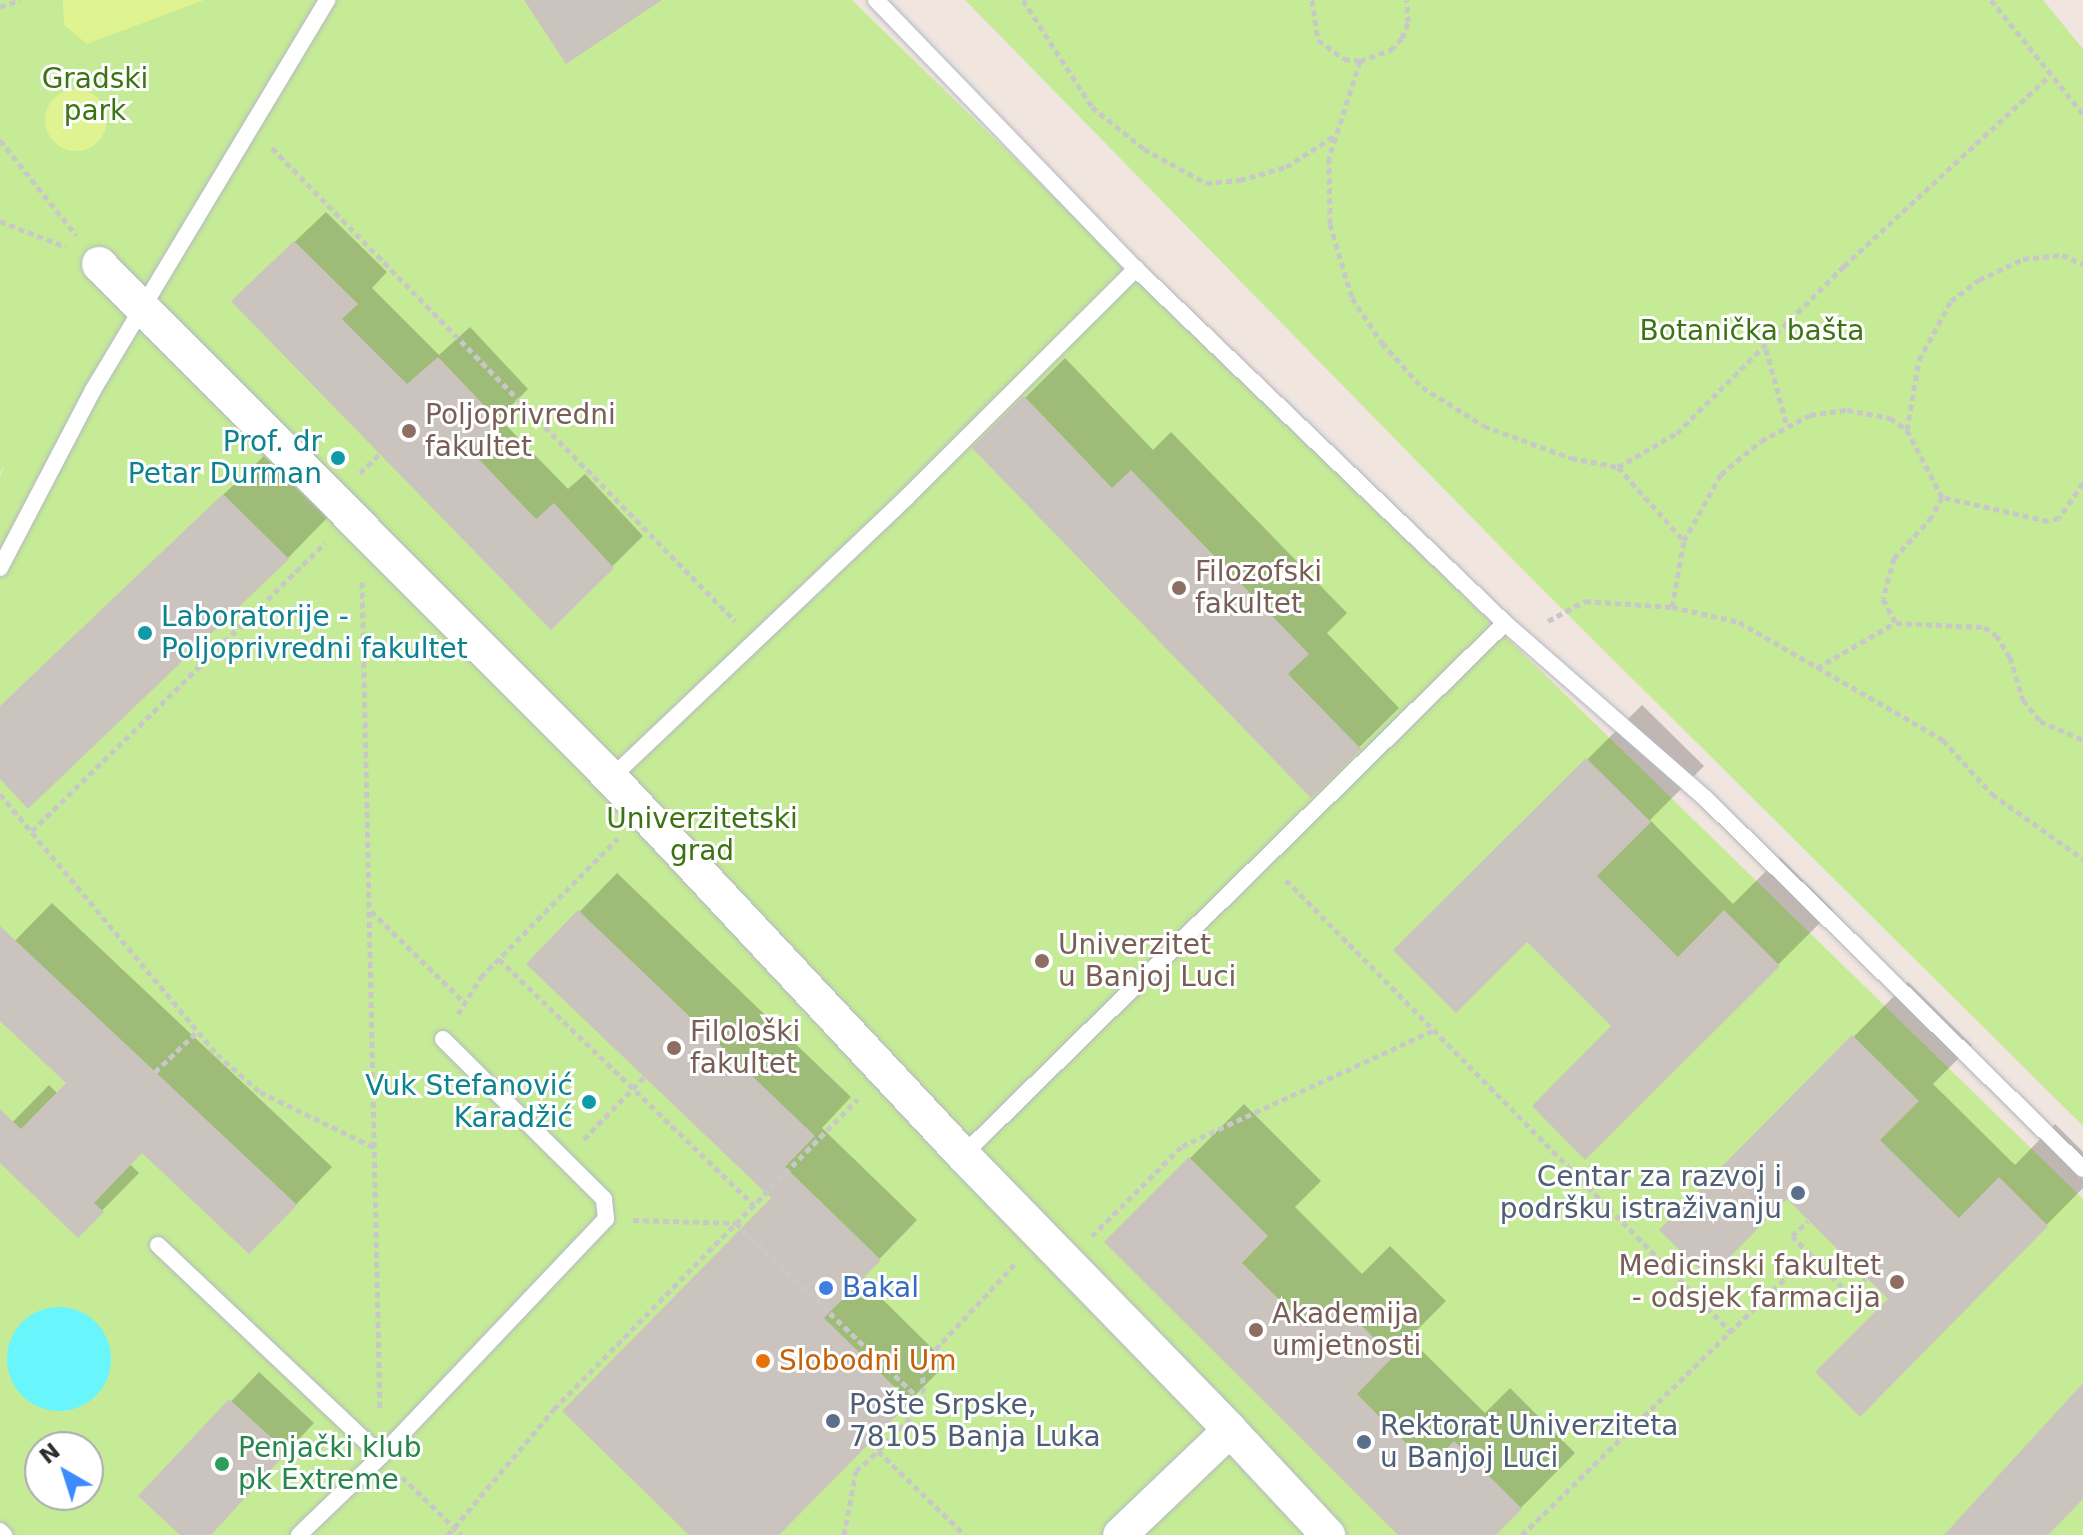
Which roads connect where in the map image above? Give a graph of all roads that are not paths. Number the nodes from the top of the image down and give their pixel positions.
1 (327, 0) edge
2 (876, 0) edge
3 (99, 264) road end
4 (1136, 269) junction
5 (143, 309) junction
6 (0, 568) edge
7 (1505, 623) junction
8 (611, 778) junction
9 (443, 1039) road end
10 (963, 1155) junction
11 (2083, 1169) edge
12 (158, 1245) dead end
13 (1230, 1430) junction
14 (381, 1456) junction
15 (299, 1535) edge
16 (1120, 1535) edge
17 (1328, 1535) edge

1 - 5 lane
2 - 4 lane
3 - 5 street
4 - 7 lane
4 - 8 lane
5 - 6 lane
5 - 8 street
7 - 10 lane
7 - 11 lane
8 - 10 street
9 - 14 lane
10 - 13 street
12 - 14 lane
13 - 16 street
13 - 17 street
14 - 15 lane

